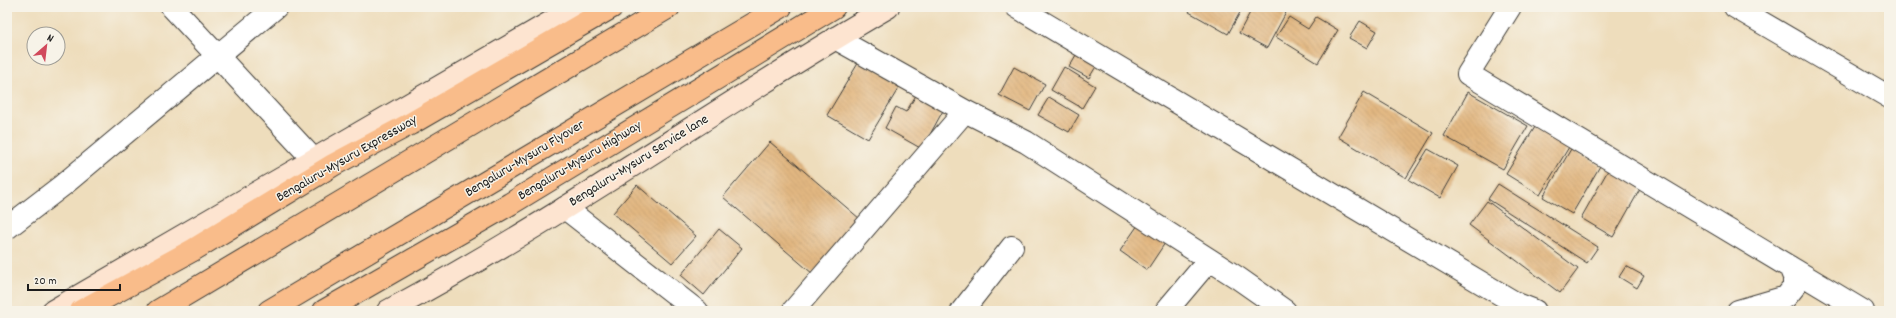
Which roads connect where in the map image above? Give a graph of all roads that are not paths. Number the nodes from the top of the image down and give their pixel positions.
1 (172, 7) edge
2 (276, 7) edge
3 (577, 7) edge
4 (612, 7) edge
5 (669, 7) edge
6 (781, 7) edge
7 (834, 7) edge
8 (888, 7) edge
9 (1017, 7) edge
10 (1510, 7) edge
11 (1735, 7) edge
12 (835, 38) junction
13 (217, 56) junction
14 (1889, 97) edge
15 (965, 111) junction
16 (313, 159) junction
17 (564, 208) junction
18 (11, 218) edge
19 (1012, 247) dead end
20 (1209, 260) junction
21 (1790, 267) junction
22 (53, 311) edge
23 (81, 311) edge
24 (158, 311) edge
25 (269, 311) edge
26 (324, 311) edge
27 (388, 311) edge
28 (697, 311) edge
29 (793, 311) edge
30 (962, 311) edge
31 (1166, 311) edge
32 (1285, 311) edge
33 (1535, 311) edge
34 (1738, 311) edge
35 (1863, 311) edge

1 - 13 street
2 - 13 street
3 - 16 street, Bengaluru-Mysuru Expressway
4 - 23 highway, Bengaluru-Mysuru Expressway
5 - 24 highway
6 - 25 highway, Bengaluru-Mysuru Flyover
7 - 26 highway, Bengaluru-Mysuru Highway
8 - 12 street, Bengaluru-Mysuru Service lane
9 - 33 street
10 - 21 street
11 - 14 street
12 - 15 street
12 - 17 street, Bengaluru-Mysuru Service lane
13 - 16 street
13 - 18 street
15 - 20 street
15 - 29 street
16 - 22 street, Bengaluru-Mysuru Expressway
17 - 27 street, Bengaluru-Mysuru Service lane
17 - 28 street
19 - 30 street
20 - 31 street
20 - 32 street
21 - 34 street
21 - 35 street

